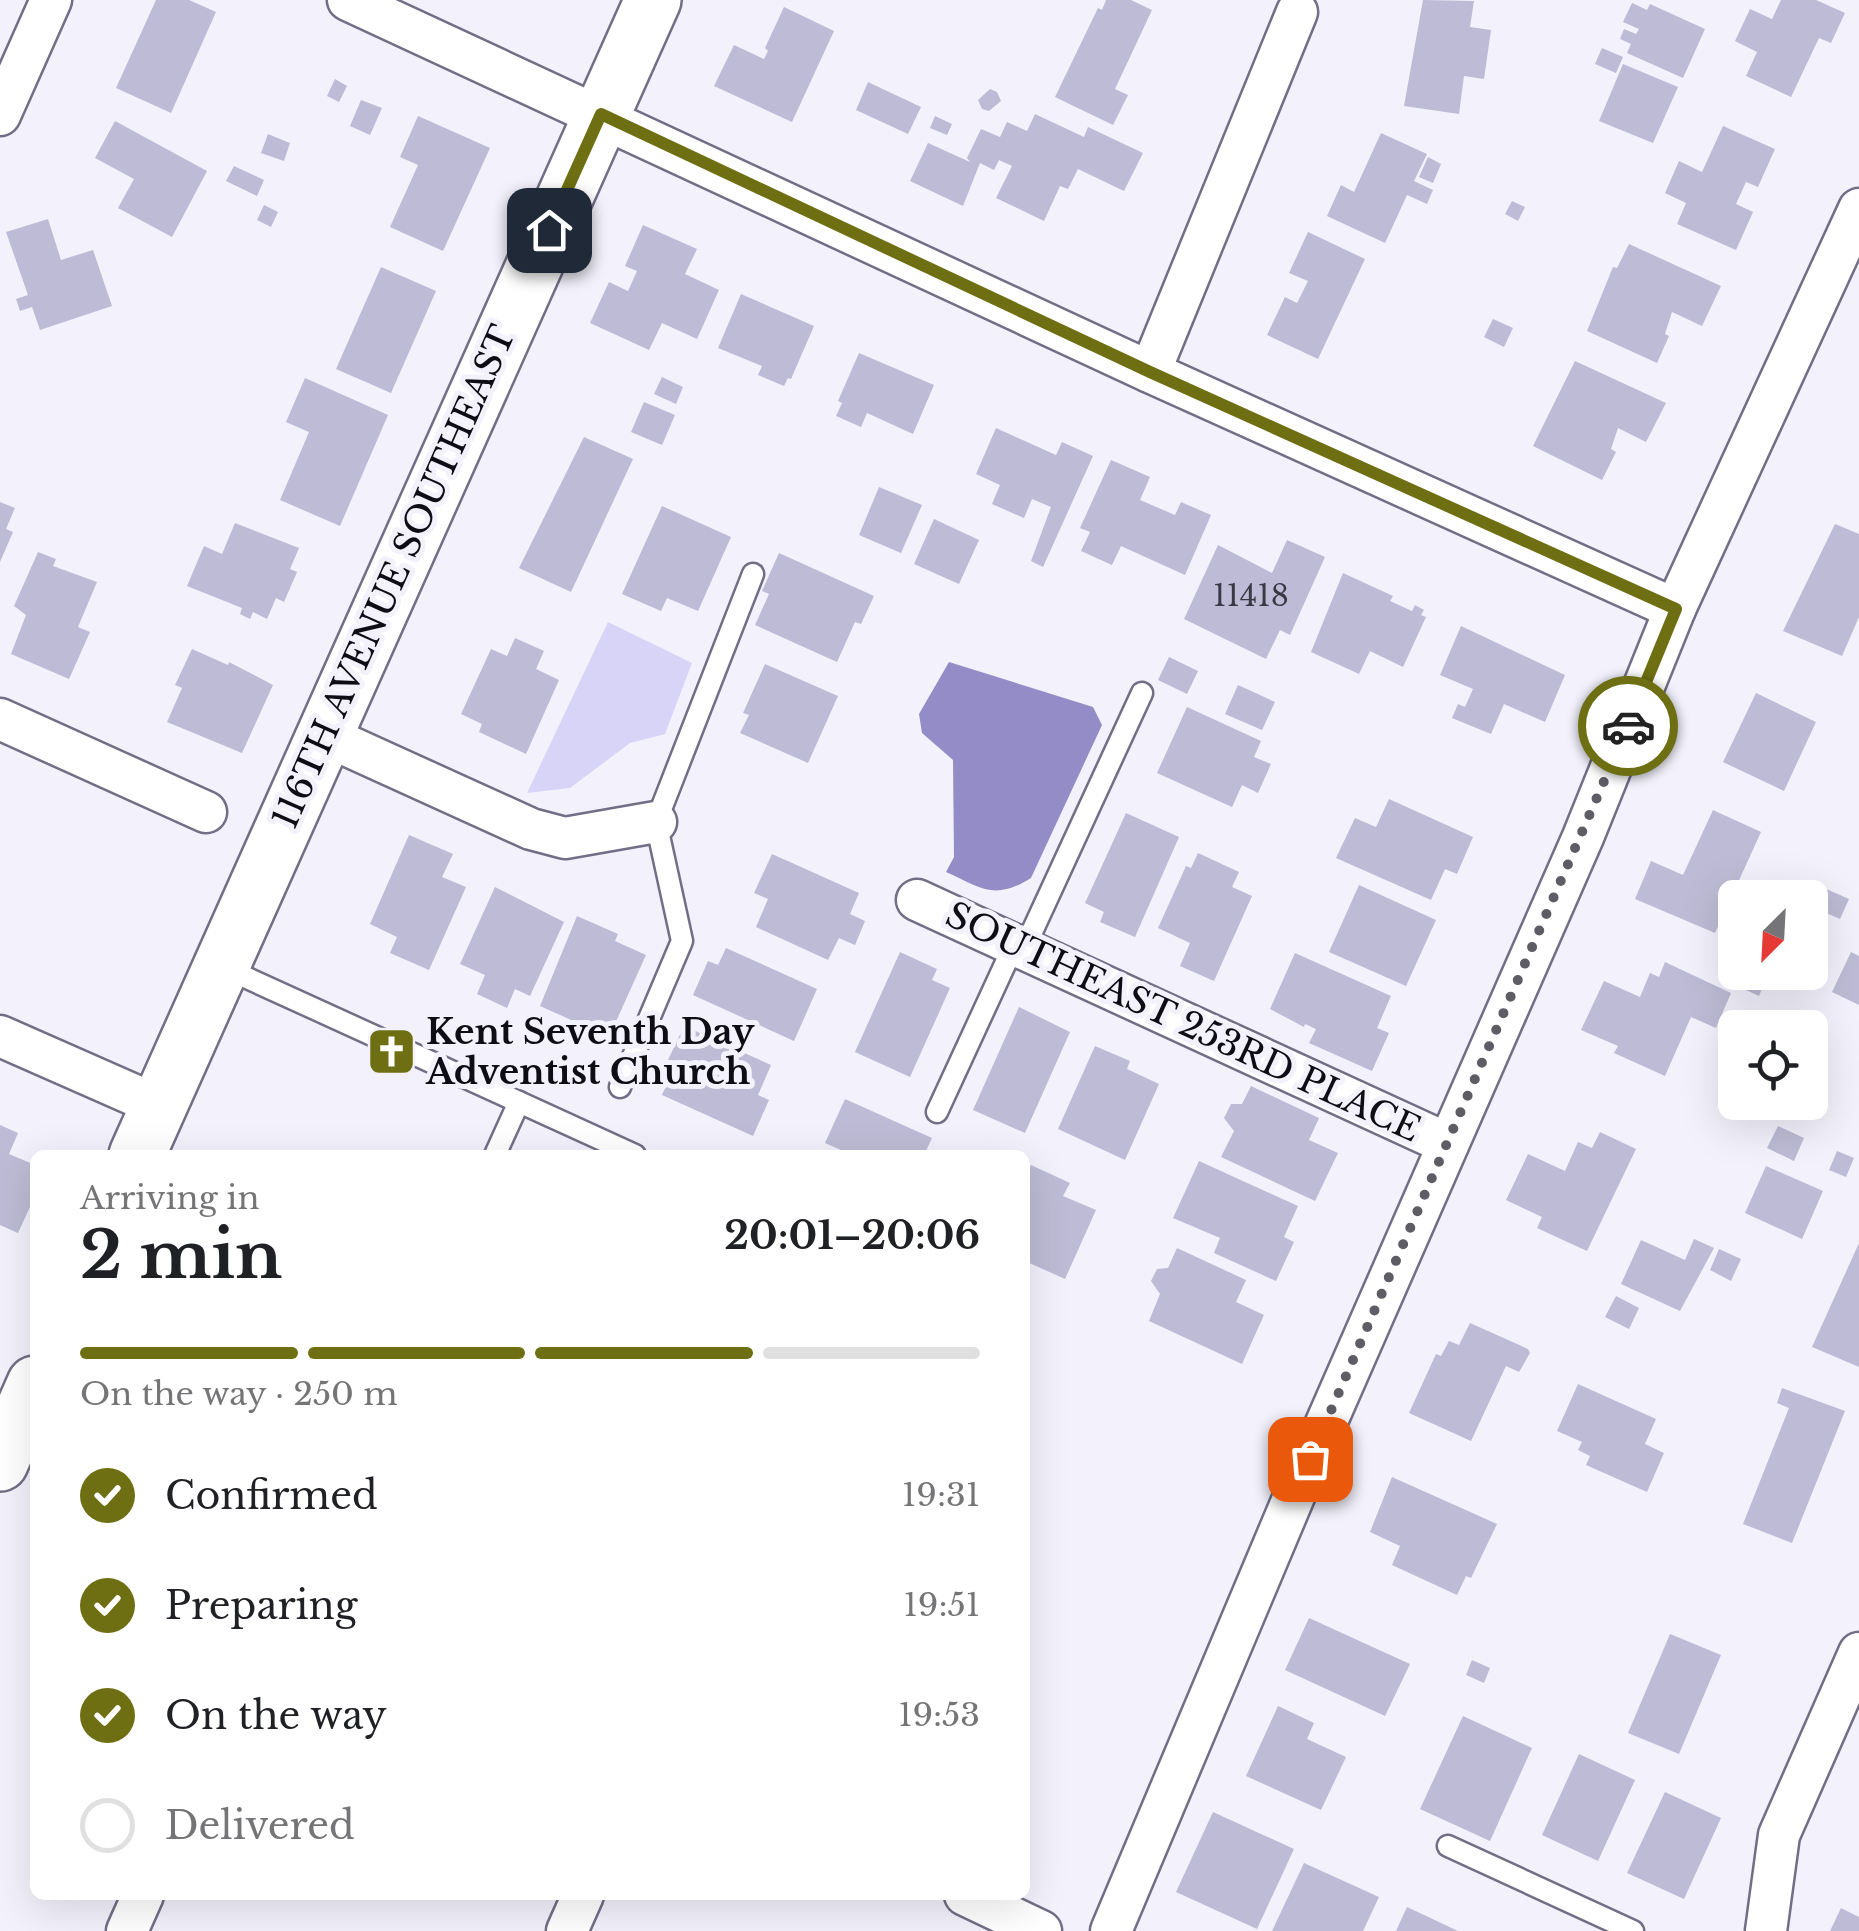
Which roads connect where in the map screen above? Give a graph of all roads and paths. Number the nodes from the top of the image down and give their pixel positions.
1 (51, 0) edge
2 (348, 0) edge
3 (654, 0) edge
4 (1297, 12) dead end
5 (601, 114) junction
6 (0, 115) edge
7 (1859, 209) edge
8 (1150, 372) junction
9 (753, 574) dead end
10 (1676, 609) junction
11 (1142, 692) dead end
12 (0, 719) edge
13 (324, 735) junction
14 (206, 812) dead end
15 (656, 822) junction
16 (917, 900) dead end
17 (1019, 947) junction
18 (221, 966) junction
19 (0, 1036) edge
20 (620, 1086) dead end
21 (519, 1102) junction
22 (159, 1106) junction
23 (938, 1112) dead end
24 (1448, 1144) junction
25 (139, 1150) edge
26 (498, 1150) edge
27 (624, 1150) edge
28 (30, 1395) edge
29 (0, 1463) edge
30 (1859, 1653) edge
31 (1448, 1846) dead end
32 (141, 1900) edge
33 (581, 1900) edge
34 (975, 1900) edge
35 (127, 1931) edge
36 (566, 1931) edge
37 (1040, 1931) edge
38 (1112, 1931) edge
39 (1633, 1931) edge
40 (1766, 1931) edge

1 - 6 street
2 - 5 street
3 - 5 main road, 116TH AVENUE SOUTHEAST
4 - 8 street
5 - 8 street
5 - 13 main road, 116TH AVENUE SOUTHEAST
7 - 10 street
8 - 10 street
9 - 15 lane
10 - 24 street
11 - 17 lane
12 - 14 street
13 - 15 street
13 - 18 main road, 116TH AVENUE SOUTHEAST
15 - 20 lane
16 - 17 street, SOUTHEAST 253RD PLACE
17 - 23 lane
17 - 24 street, SOUTHEAST 253RD PLACE
18 - 21 lane
18 - 22 main road, 116TH AVENUE SOUTHEAST
19 - 22 street
21 - 26 lane
21 - 27 lane
22 - 25 main road, 116TH AVENUE SOUTHEAST
24 - 38 street
28 - 29 main road
30 - 40 street
31 - 39 lane
32 - 35 street
33 - 36 street
34 - 37 street

